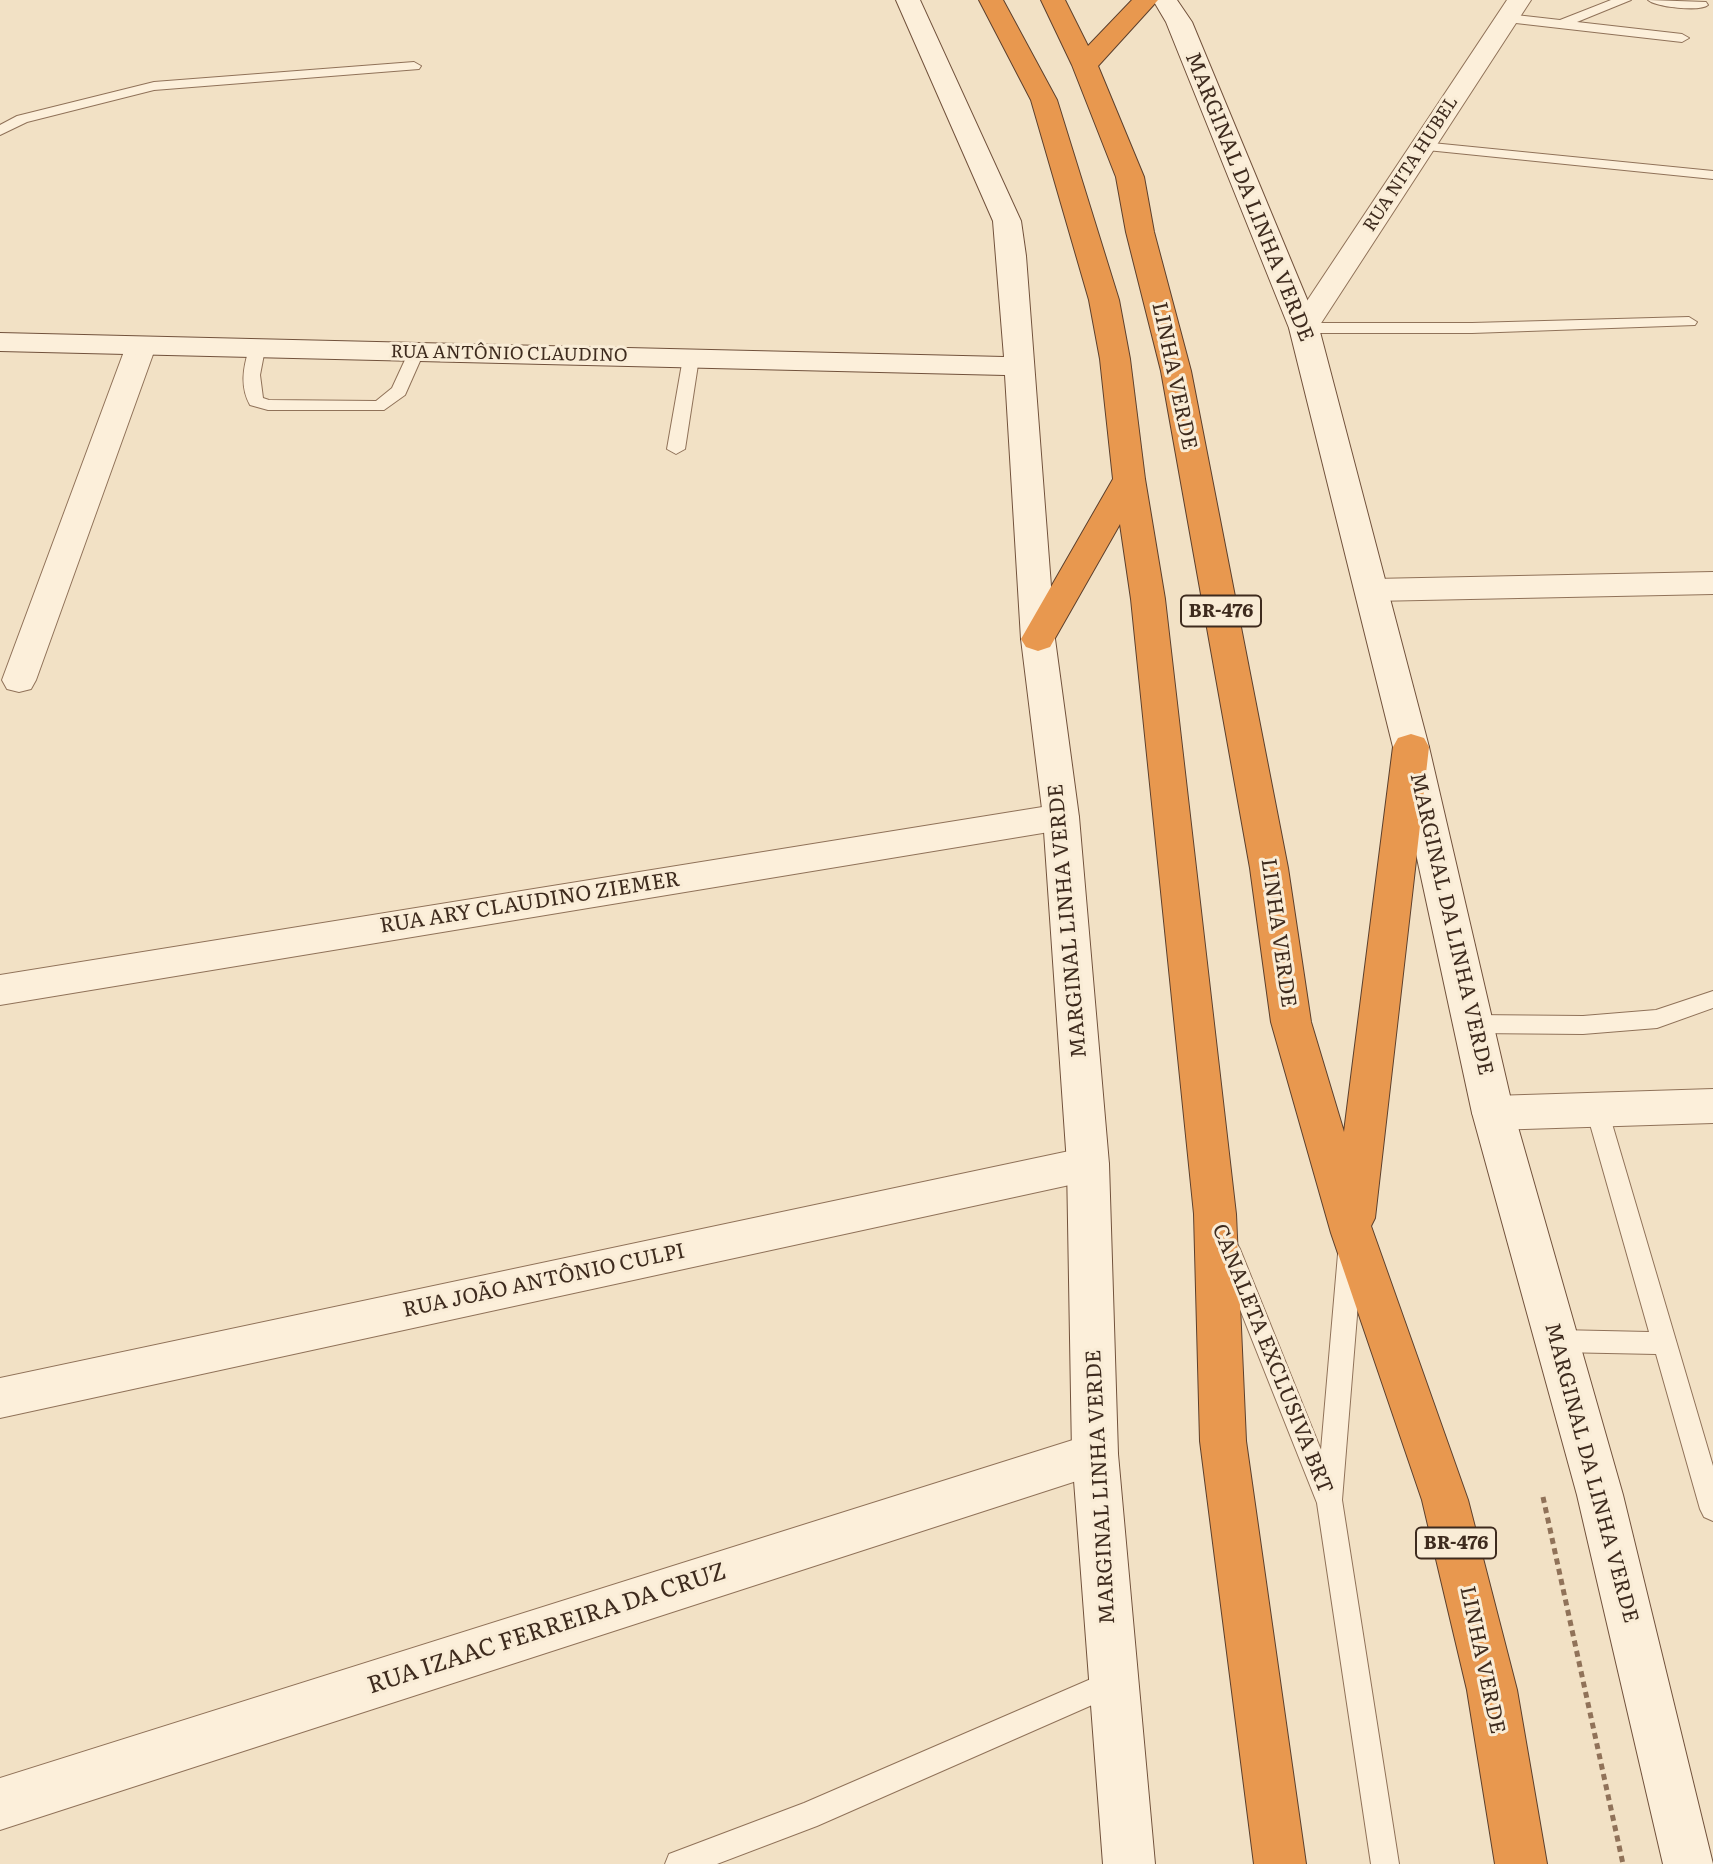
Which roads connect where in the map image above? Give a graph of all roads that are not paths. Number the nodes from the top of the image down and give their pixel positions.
1 (908, 0) edge
2 (991, 0) edge
3 (1053, 0) edge
4 (1146, 0) edge
5 (1166, 0) edge
6 (1624, 0) edge
7 (1655, 0) edge
8 (1701, 5) dead end
9 (1513, 9) edge
10 (1557, 24) junction
11 (1682, 38) dead end
12 (1085, 65) junction
13 (414, 66) dead end
14 (0, 131) edge
15 (1422, 146) junction
16 (1713, 175) edge
17 (1689, 322) dead end
18 (1304, 328) junction
19 (0, 342) edge
20 (141, 346) junction
21 (257, 349) junction
22 (416, 352) junction
23 (691, 358) junction
24 (1018, 366) junction
25 (676, 449) dead end
26 (1129, 479) junction
27 (1713, 583) edge
28 (1373, 590) junction
29 (1038, 639) junction
30 (19, 681) dead end
31 (1411, 747) junction
32 (1061, 817) junction
33 (0, 990) edge
34 (1713, 999) edge
35 (1473, 1024) junction
36 (1713, 1106) edge
37 (1597, 1110) junction
38 (1493, 1113) junction
39 (1088, 1164) junction
40 (1215, 1214) junction
41 (1352, 1234) junction
42 (1558, 1342) junction
43 (1665, 1343) junction
44 (0, 1398) edge
45 (1095, 1454) junction
46 (1329, 1503) junction
47 (1713, 1509) edge
48 (1114, 1682) junction
49 (0, 1804) edge
50 (679, 1864) edge
51 (1129, 1864) edge
52 (1280, 1864) edge
53 (1385, 1864) edge
54 (1521, 1864) edge
55 (1689, 1864) edge

1 - 24 street, MARGINAL LINHA VERDE
2 - 26 highway, BR-476
3 - 12 highway, LINHA VERDE / BR-476
4 - 12 highway
5 - 18 street, MARGINAL DA LINHA VERDE
6 - 10 lane
7 - 8 lane
9 - 10 lane
9 - 15 street, RUA NITA HUBEL
10 - 11 lane
12 - 41 highway, LINHA VERDE / BR-476
13 - 14 lane
15 - 16 lane
15 - 18 street, RUA NITA HUBEL
17 - 18 lane
18 - 28 street, MARGINAL DA LINHA VERDE
19 - 20 street, RUA ANTÔNIO CLAUDINO
20 - 21 street, RUA ANTÔNIO CLAUDINO
20 - 30 street
21 - 22 street, RUA ANTÔNIO CLAUDINO
21 - 22 lane
22 - 23 street, RUA ANTÔNIO CLAUDINO
23 - 24 street, RUA ANTÔNIO CLAUDINO
23 - 25 lane
24 - 29 street, MARGINAL LINHA VERDE
26 - 29 highway
26 - 40 highway, BR-476
27 - 28 street
28 - 31 street, MARGINAL DA LINHA VERDE
29 - 32 street, MARGINAL LINHA VERDE
31 - 35 street, MARGINAL DA LINHA VERDE
31 - 41 highway
32 - 33 street, RUA ARY CLAUDINO ZIEMER
32 - 39 street, MARGINAL LINHA VERDE
34 - 35 lane
35 - 38 street, MARGINAL DA LINHA VERDE
36 - 37 street
37 - 38 street
37 - 43 lane
38 - 42 street, MARGINAL DA LINHA VERDE
39 - 44 street, RUA JOÃO ANTÔNIO CULPI
39 - 45 street, MARGINAL LINHA VERDE
40 - 46 lane, CANALETA EXCLUSIVA BRT
40 - 52 highway, BR-476
41 - 46 lane, CANALETA EXCLUSIVA BRT
41 - 54 highway, LINHA VERDE / BR-476
42 - 43 lane
42 - 55 street, MARGINAL DA LINHA VERDE
43 - 47 lane
45 - 48 street, MARGINAL LINHA VERDE
45 - 49 street, RUA IZAAC FERREIRA DA CRUZ
46 - 53 lane, CANALETA EXCLUSIVA BRT
48 - 50 lane
48 - 51 street, MARGINAL LINHA VERDE

